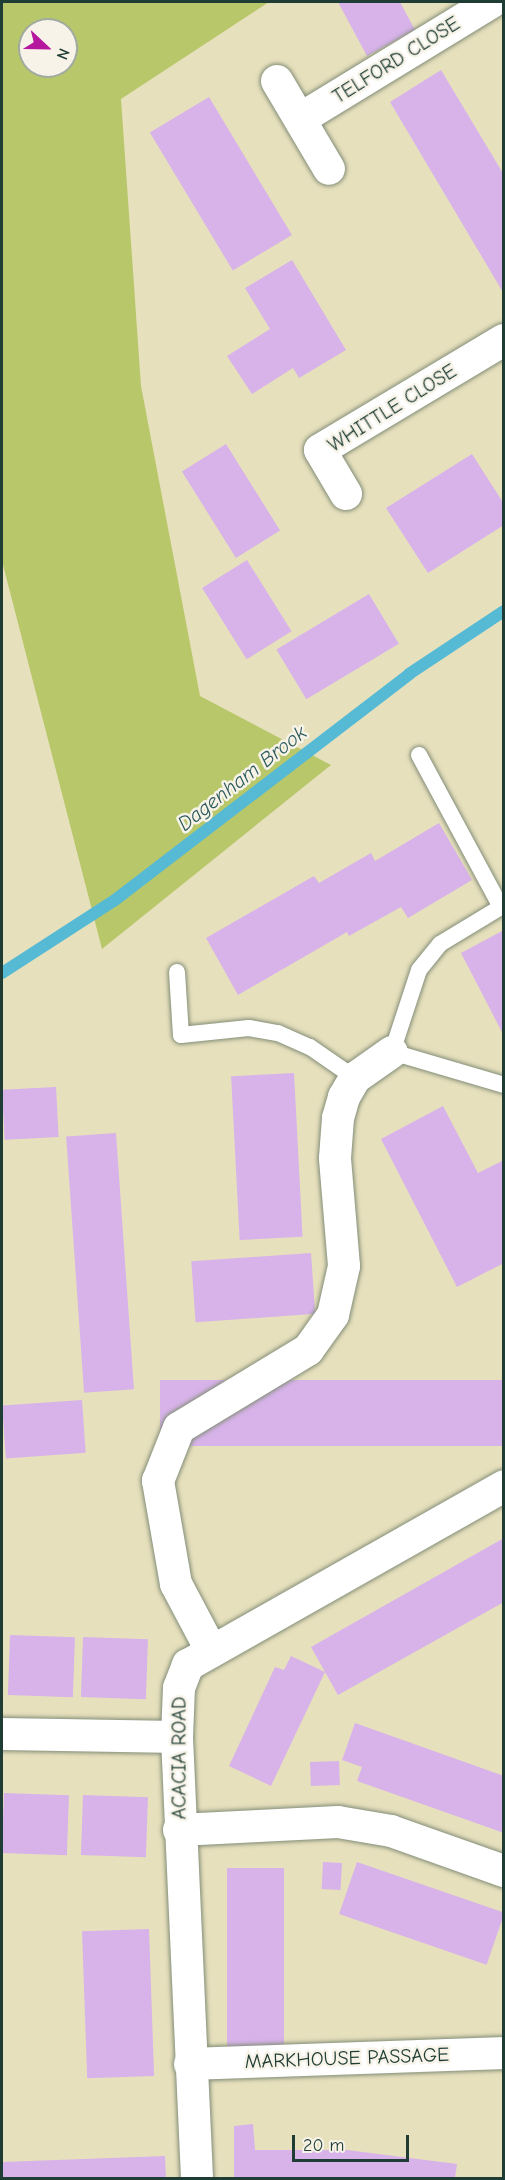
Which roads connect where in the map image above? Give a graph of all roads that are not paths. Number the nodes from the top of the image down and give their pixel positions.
1 (492, 2) edge
2 (277, 81) dead end
3 (300, 119) junction
4 (329, 169) dead end
5 (504, 340) edge
6 (346, 494) dead end
7 (419, 755) dead end
8 (177, 972) dead end
9 (393, 1052) junction
10 (355, 1078) junction
11 (504, 1085) edge
12 (504, 1486) edge
13 (211, 1650) junction
14 (2, 1734) edge
15 (177, 1737) junction
16 (179, 1830) junction
17 (504, 1871) edge
18 (504, 2053) edge
19 (190, 2064) junction
20 (197, 2178) edge

1 - 3 street, TELFORD CLOSE
2 - 3 street
3 - 4 street
5 - 6 street, WHITTLE CLOSE
7 - 9 lane
8 - 10 lane
9 - 10 street
9 - 11 lane
10 - 13 street
12 - 13 street, ACACIA ROAD
13 - 15 street, ACACIA ROAD
14 - 15 street
15 - 16 street, ACACIA ROAD
16 - 17 street
16 - 19 street, ACACIA ROAD
18 - 19 street, MARKHOUSE PASSAGE
19 - 20 street, ACACIA ROAD

